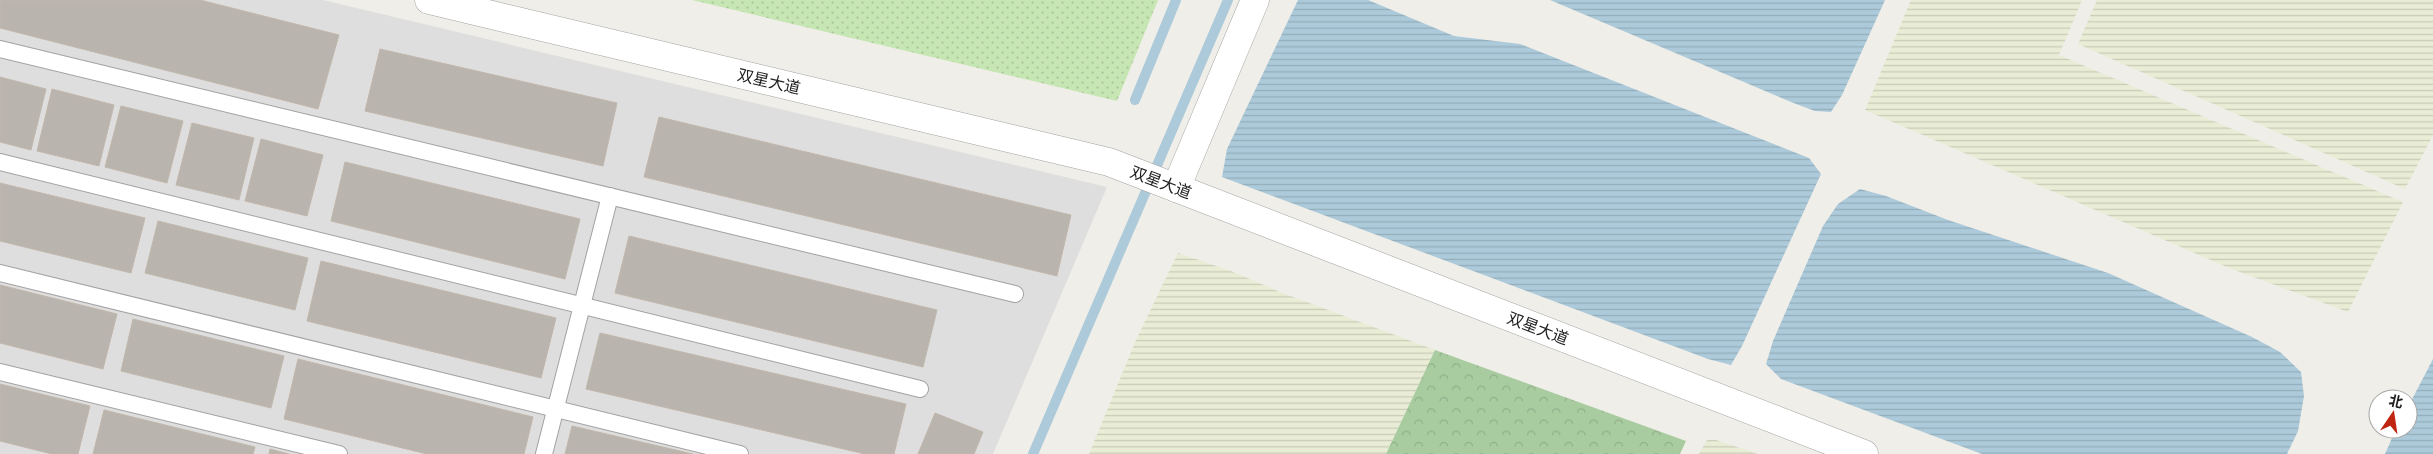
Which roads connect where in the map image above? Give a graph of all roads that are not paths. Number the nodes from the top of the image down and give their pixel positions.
1 (429, 0) edge
2 (1256, 0) edge
3 (0, 49) edge
4 (0, 162) edge
5 (1172, 186) junction
6 (610, 196) junction
7 (0, 273) edge
8 (1015, 294) dead end
9 (582, 306) junction
10 (0, 372) edge
11 (920, 389) dead end
12 (556, 409) junction
13 (339, 454) edge
14 (544, 454) edge
15 (740, 454) edge
16 (1864, 454) edge

1 - 5 street, 双星大道
2 - 5 street
3 - 6 lane
4 - 9 lane
5 - 16 street, 双星大道
6 - 8 lane
6 - 9 lane
7 - 12 lane
9 - 11 lane
9 - 12 lane
10 - 13 lane
12 - 14 lane
12 - 15 lane

